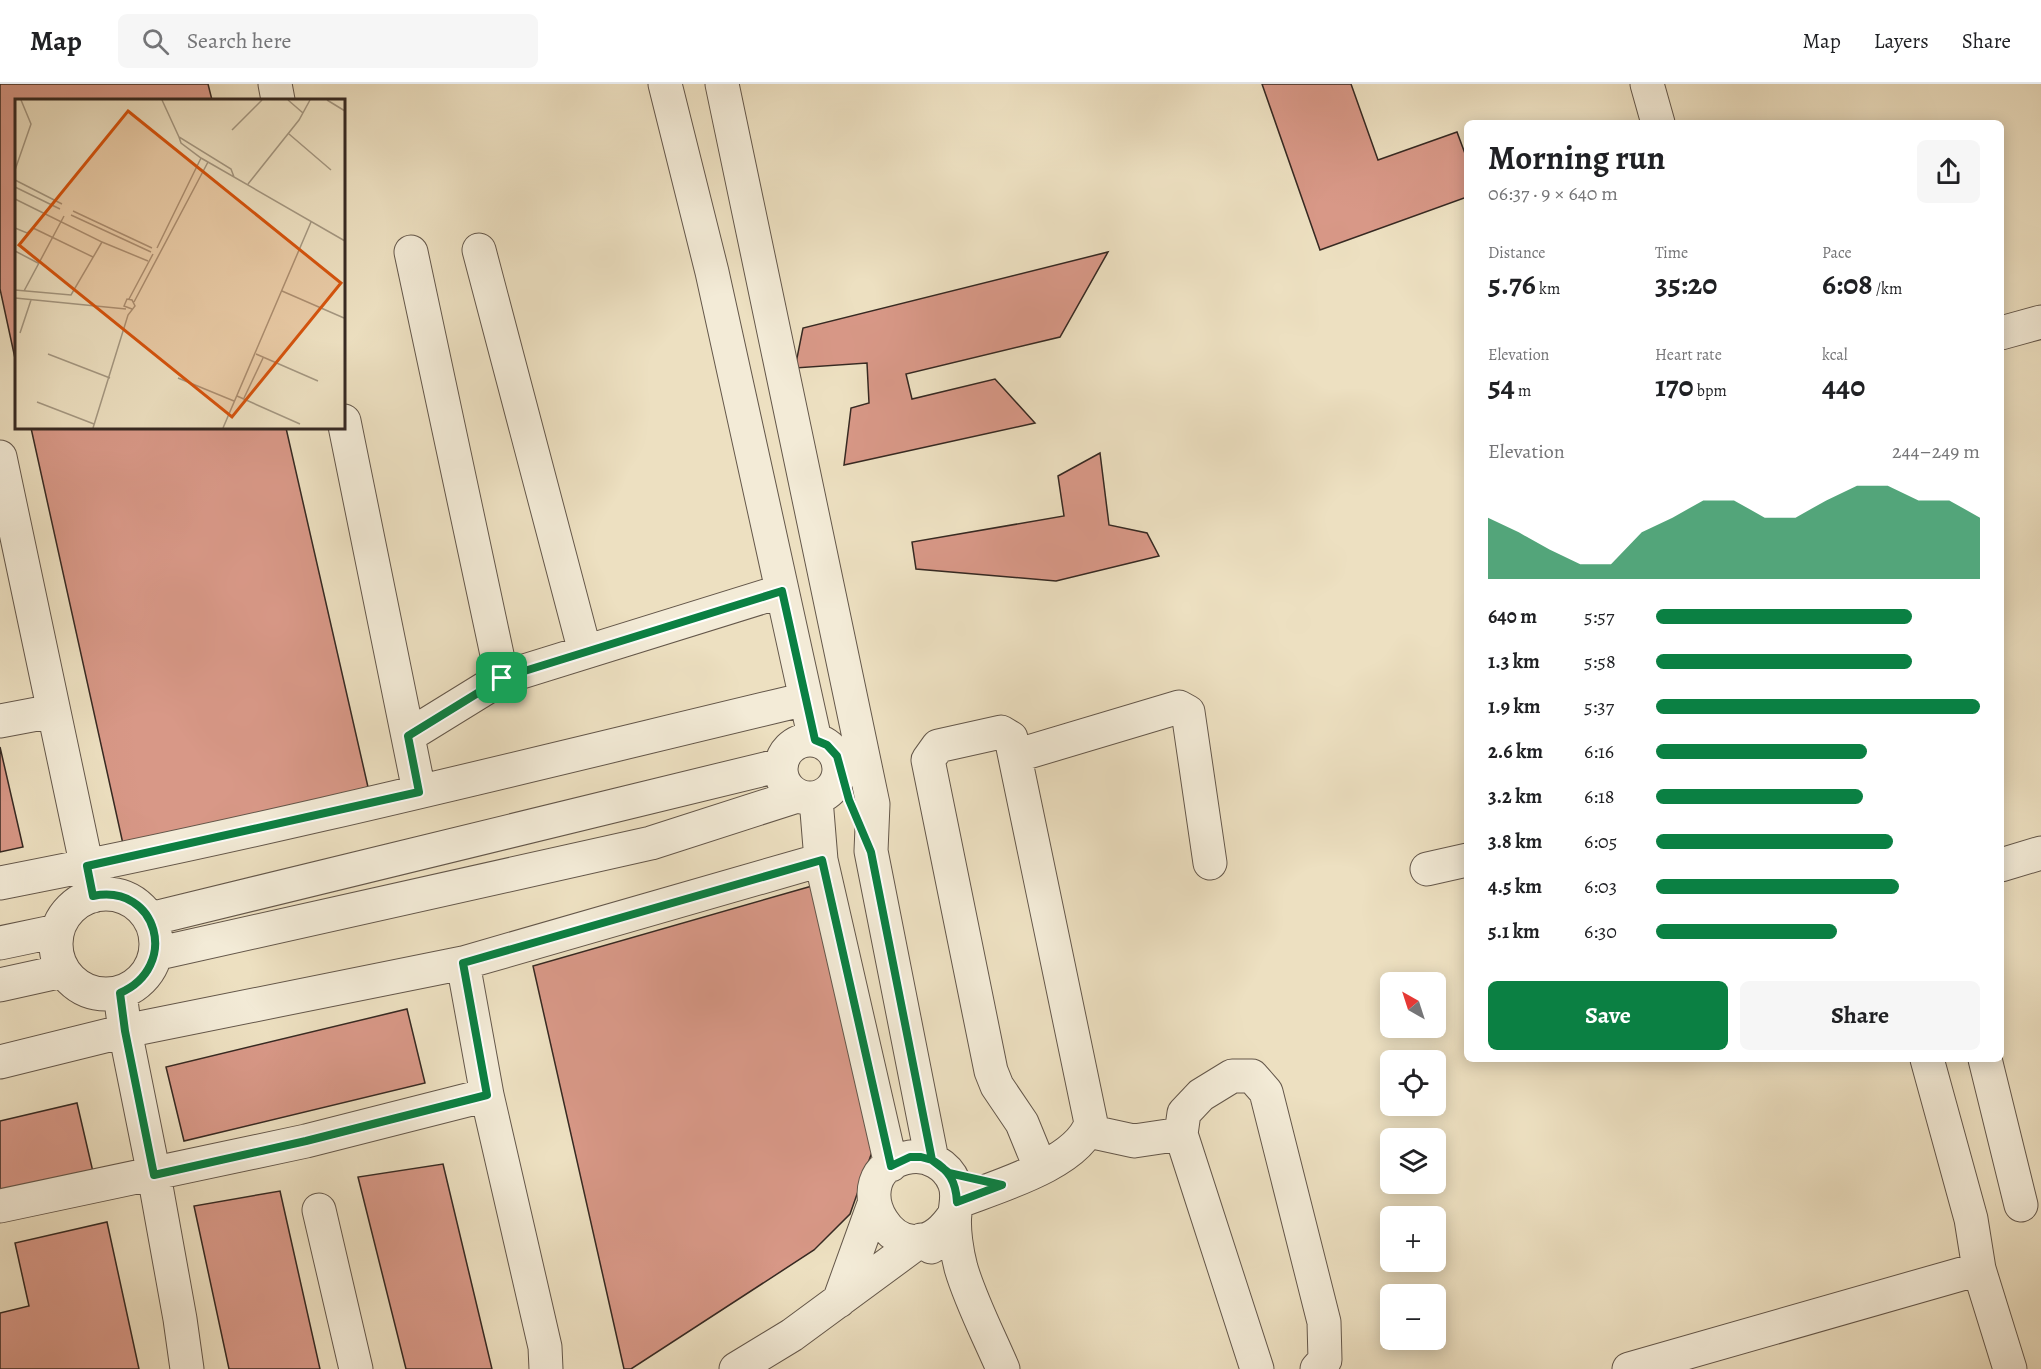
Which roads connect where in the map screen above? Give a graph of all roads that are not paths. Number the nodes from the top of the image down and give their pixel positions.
1 (275, 84) edge
2 (665, 84) edge
3 (722, 84) edge
4 (1647, 84) edge
5 (278, 99) edge
6 (1657, 120) edge
7 (479, 250) dead end
8 (411, 252) dead end
9 (2041, 322) edge
10 (2004, 332) edge
11 (345, 426) edge
12 (0, 457) edge
13 (782, 591) junction
14 (585, 652) junction
15 (844, 664) junction
16 (502, 678) junction
17 (806, 699) junction
18 (53, 711) junction
19 (0, 721) edge
20 (408, 736) junction
21 (829, 754) junction
22 (1015, 756) junction
23 (781, 765) junction
24 (419, 792) junction
25 (807, 797) junction
26 (871, 852) junction
27 (2041, 853) edge
28 (822, 860) junction
29 (1464, 861) edge
30 (1210, 863) dead end
31 (2004, 864) edge
32 (1427, 869) dead end
33 (90, 881) junction
34 (0, 883) edge
35 (150, 919) junction
36 (57, 931) junction
37 (0, 943) edge
38 (155, 954) junction
39 (463, 963) junction
40 (63, 971) junction
41 (0, 985) edge
42 (120, 993) junction
43 (125, 1031) junction
44 (0, 1062) edge
45 (1928, 1062) edge
46 (1986, 1062) edge
47 (487, 1095) junction
48 (1088, 1131) junction
49 (1180, 1134) junction
50 (891, 1166) junction
51 (1040, 1167) junction
52 (154, 1175) junction
53 (948, 1187) junction
54 (2031, 1202) edge
55 (874, 1204) junction
56 (0, 1206) edge
57 (319, 1210) dead end
58 (1971, 1219) junction
59 (921, 1240) junction
60 (961, 1267) junction
61 (1979, 1269) junction
62 (839, 1301) junction
63 (186, 1369) edge
64 (356, 1369) edge
65 (546, 1369) edge
66 (736, 1369) edge
67 (1003, 1369) edge
68 (1257, 1369) edge
69 (1317, 1369) edge
70 (1629, 1369) edge
71 (2010, 1369) edge

1 - 5 street
2 - 13 street
3 - 15 street
4 - 6 street
7 - 14 street
8 - 16 street
9 - 10 street
11 - 20 street
12 - 18 street
13 - 14 street
13 - 17 street
14 - 16 street
15 - 21 street
15 - 26 street
16 - 20 street
17 - 21 street
17 - 24 street
18 - 19 street
18 - 33 street
20 - 24 street
21 - 23 street
21 - 25 street
21 - 26 street
22 - 30 street
22 - 48 street
22 - 51 street
23 - 25 street
23 - 35 street
24 - 33 street
25 - 28 street
25 - 38 street
26 - 53 street
27 - 31 street
28 - 39 street
28 - 50 street
29 - 32 street
33 - 34 street
33 - 35 street
33 - 36 street
35 - 38 street
36 - 37 street
36 - 40 street
38 - 42 street
39 - 43 street
39 - 47 street
40 - 41 street
40 - 42 street
42 - 43 street
43 - 44 street
43 - 52 street
45 - 58 street
46 - 54 street
47 - 52 street
47 - 65 street
48 - 49 street
48 - 51 street
49 - 68 street
49 - 69 street
50 - 53 street
50 - 55 street
51 - 53 street
52 - 56 street
52 - 63 street
53 - 59 street
53 - 60 street
54 - 58 street
55 - 59 street
55 - 62 street
57 - 64 street
58 - 61 street
59 - 60 street
59 - 62 street
60 - 67 street
61 - 70 street
61 - 71 street
62 - 66 street

